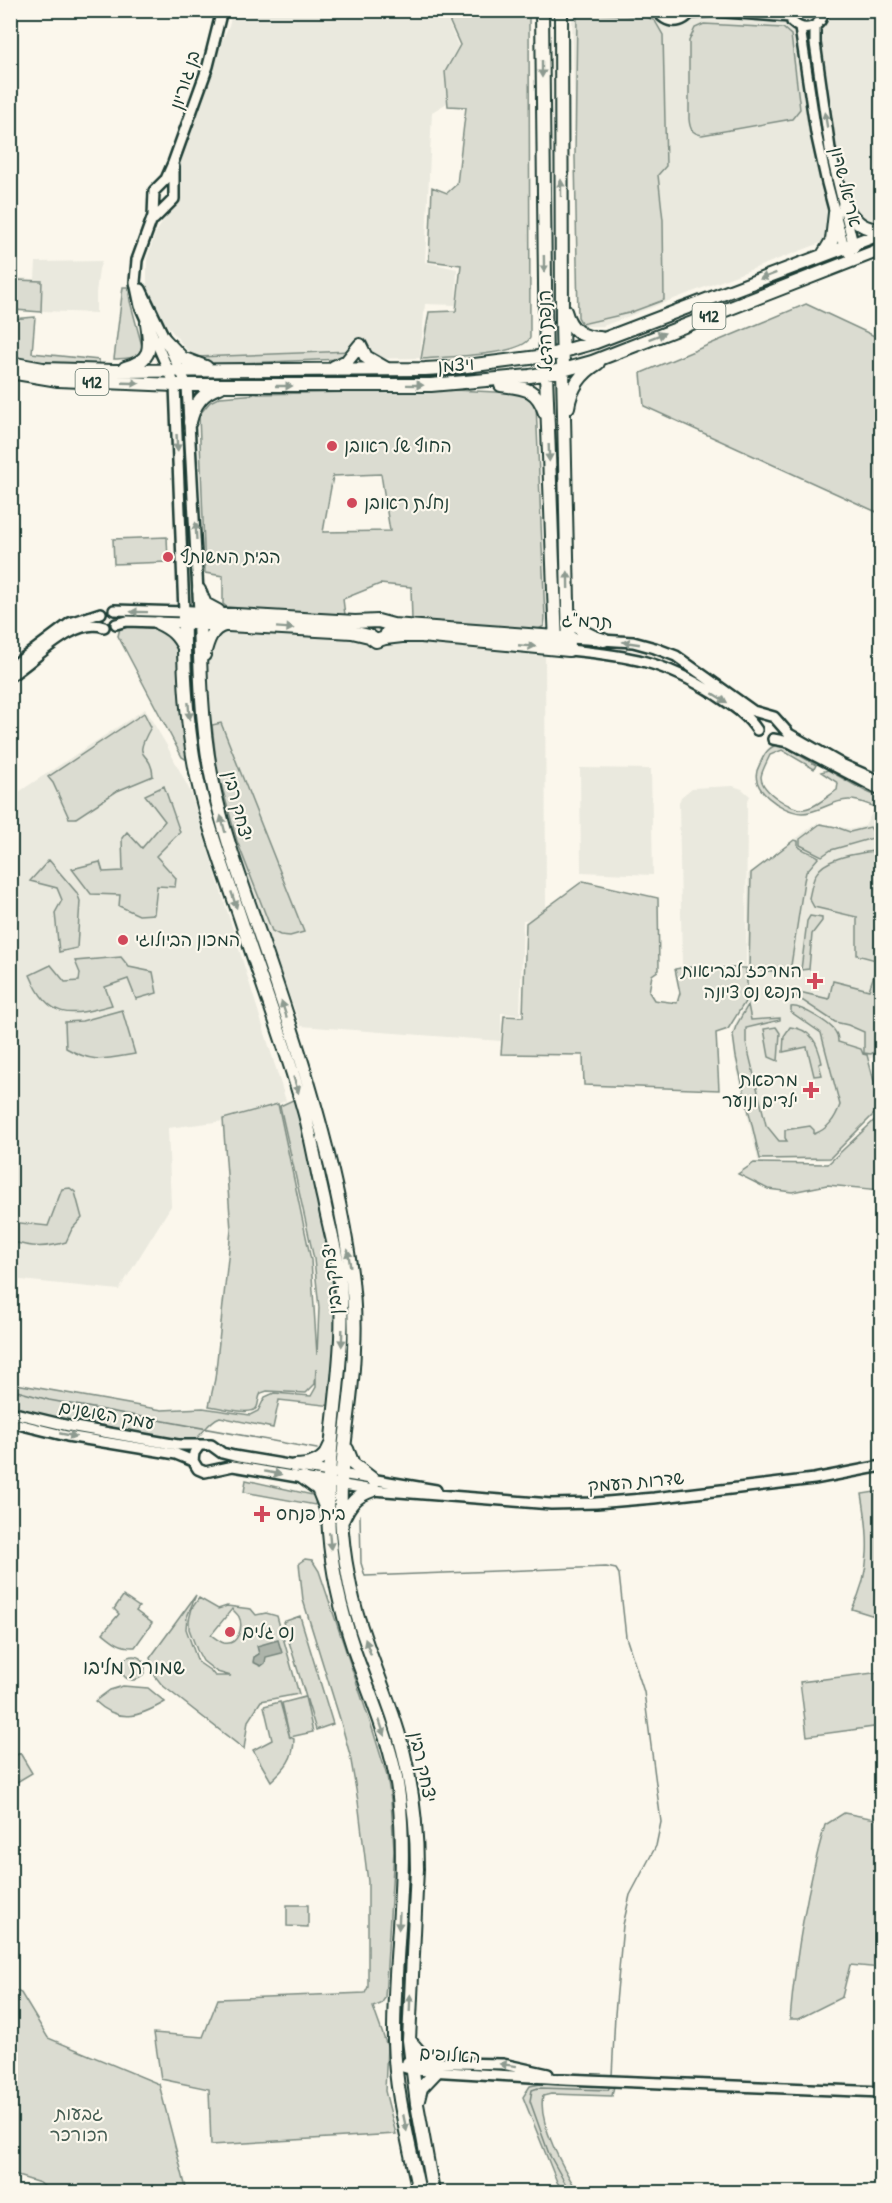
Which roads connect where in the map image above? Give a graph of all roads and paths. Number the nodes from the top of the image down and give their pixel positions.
1 (222, 10) edge
2 (542, 10) edge
3 (561, 10) edge
4 (571, 10) edge
5 (657, 10) edge
6 (824, 10) edge
7 (691, 12) edge
8 (789, 14) edge
9 (816, 26) junction
10 (800, 28) junction
11 (561, 43) junction
12 (175, 158) junction
13 (159, 185) junction
14 (173, 190) junction
15 (154, 199) junction
16 (166, 205) junction
17 (840, 210) junction
18 (151, 224) junction
19 (882, 231) edge
20 (849, 245) junction
21 (141, 249) junction
22 (882, 249) edge
23 (823, 255) junction
24 (854, 259) junction
25 (562, 296) junction
26 (545, 303) junction
27 (147, 323) junction
28 (610, 336) junction
29 (164, 338) junction
30 (563, 351) junction
31 (619, 351) junction
32 (546, 356) junction
33 (504, 362) junction
34 (10, 363) edge
35 (389, 369) junction
36 (322, 370) junction
37 (563, 370) junction
38 (114, 371) junction
39 (175, 371) junction
40 (222, 371) junction
41 (10, 372) edge
42 (546, 374) junction
43 (479, 382) junction
44 (181, 385) junction
45 (226, 386) junction
46 (548, 420) junction
47 (190, 422) junction
48 (565, 450) junction
49 (554, 580) junction
50 (183, 584) junction
51 (199, 590) junction
52 (569, 606) junction
53 (114, 610) junction
54 (101, 613) junction
55 (161, 617) junction
56 (184, 618) junction
57 (199, 618) junction
58 (229, 619) junction
59 (379, 623) junction
60 (116, 624) junction
61 (104, 627) junction
62 (530, 635) junction
63 (369, 636) junction
64 (385, 638) junction
65 (604, 640) junction
66 (556, 643) junction
67 (570, 644) junction
68 (185, 653) junction
69 (10, 668) edge
70 (202, 671) junction
71 (10, 676) edge
72 (766, 716) junction
73 (780, 723) junction
74 (757, 730) junction
75 (773, 739) junction
76 (882, 782) edge
77 (882, 791) edge
78 (10, 1412) edge
79 (10, 1422) edge
80 (333, 1436) junction
81 (346, 1442) junction
82 (199, 1446) junction
83 (218, 1451) junction
84 (193, 1461) junction
85 (294, 1466) junction
86 (882, 1466) edge
87 (216, 1468) junction
88 (882, 1472) edge
89 (303, 1478) junction
90 (336, 1479) junction
91 (814, 1479) junction
92 (374, 1486) junction
93 (329, 1518) junction
94 (341, 1523) junction
95 (409, 2040) junction
96 (396, 2065) junction
97 (412, 2066) junction
98 (436, 2066) junction
99 (882, 2092) edge
100 (417, 2104) junction
101 (419, 2193) edge
102 (433, 2193) edge

1 - 12 street, בן גוריון
2 -> 26 main road, הנפת הדגל
3 - 11 main road, הנפת הדגל
4 - 11 main road
5 - 7 street
6 - 9 street
7 - 8 street
8 - 10 street
9 - 10 street
17 -> 9 street, אריאל שרון
10 - 17 street, אריאל שרון
25 -> 11 main road, הנפת הדגל
12 - 13 street, בן גוריון
12 - 14 street, בן גוריון
13 - 14 street
13 - 15 street
14 - 16 street
15 - 16 street
15 - 18 street
16 - 18 street
17 - 19 main road
17 - 20 street, אריאל שרון
17 - 23 main road
18 - 21 street
19 - 20 main road, ויצמן / 412
20 - 23 main road, ויצמן / 412
20 - 24 street, אריאל שרון
21 - 27 street
21 - 29 street
22 - 24 main road, ויצמן / 412
23 -> 28 main road, ויצמן / 412
31 -> 24 main road, ויצמן / 412
25 - 28 main road
25 - 30 main road, הנפת הדגל
26 - 32 main road, הנפת הדגל
26 - 33 main road
27 - 38 main road
27 - 39 street
28 - 30 main road, ויצמן / 412
29 - 39 street
29 - 40 main road
30 - 32 main road, ויצמן / 412
30 - 37 main road, הנפת הדגל
31 - 37 main road, ויצמן / 412
31 - 48 main road
32 - 33 main road, ויצמן / 412
32 - 42 main road, הנפת הדגל
33 - 35 main road, ויצמן / 412
34 - 38 main road, ויצמן / 412
35 - 36 main road, ויצמן / 412
35 - 36 main road
36 - 40 main road, ויצמן / 412
37 - 42 main road, ויצמן / 412
37 - 48 main road, הנפת הדגל
38 - 39 main road, ויצמן / 412
39 - 40 main road, ויצמן / 412
39 - 44 street, יצחק רבין
41 -> 44 main road, ויצמן / 412
42 - 43 main road, ויצמן / 412
42 - 46 main road, הנפת הדגל
45 -> 43 main road, ויצמן / 412
43 - 46 main road
44 - 45 main road, ויצמן / 412
44 - 47 street, יצחק רבין
44 -> 50 street, יצחק רבין
45 - 47 main road
46 -> 49 main road, הנפת הדגל
51 -> 47 street, יצחק רבין
52 -> 48 main road, הנפת הדגל
49 - 62 main road
49 - 66 main road, הנפת הדגל
50 - 55 street
50 - 56 street, יצחק רבין
51 - 57 street, יצחק רבין
51 - 58 main road
52 - 65 main road
52 - 67 main road, הנפת הדגל
53 - 54 street
55 -> 53 street
53 - 60 street
54 - 61 street
54 - 69 street
55 - 56 street
55 - 60 street
55 - 68 main road
56 - 57 main road, תרמ"ג
56 - 68 main road, יצחק רבין
57 - 58 main road, תרמ"ג
57 - 70 main road, יצחק רבין
58 - 59 main road, תרמ"ג
58 -> 63 main road, תרמ"ג
58 - 70 main road
59 - 62 main road, תרמ"ג
59 - 63 main road
59 - 64 main road
60 - 61 street
61 - 71 street
62 - 66 main road, תרמ"ג
63 - 64 main road
64 -> 66 main road, תרמ"ג
65 - 67 street, תרמ"ג
72 -> 65 street, תרמ"ג
66 - 67 main road, תרמ"ג
67 -> 74 street, תרמ"ג
68 -> 80 main road, יצחק רבין
81 -> 70 main road, יצחק רבין
72 - 73 street
72 - 74 street
73 - 75 street
73 - 76 street
74 - 75 street
75 - 77 street
78 - 82 street, עמק השושנים
79 -> 84 street, עמק השושנים
80 - 85 main road
80 - 90 main road, יצחק רבין
81 - 90 main road, יצחק רבין
81 - 92 main road
82 - 83 street
82 - 84 street
83 - 85 street
83 - 87 street
84 - 87 street
85 - 90 street
86 - 91 street, שדרות העמק
87 -> 89 street
88 - 91 street, שדרות העמק
89 - 90 street
89 - 93 main road
90 - 92 street, שדרות העמק
90 - 93 main road, יצחק רבין
90 - 94 main road, יצחק רבין
91 - 92 street, שדרות העמק
92 - 94 main road
93 -> 96 main road, יצחק רבין
95 -> 94 main road, יצחק רבין
95 - 97 main road, יצחק רבין
95 - 98 main road
96 - 97 street, האלופים
96 -> 101 main road, יצחק רבין
97 - 98 street, האלופים
97 - 100 main road, יצחק רבין
98 - 99 street, האלופים
98 - 100 main road
100 - 102 main road, יצחק רבין

